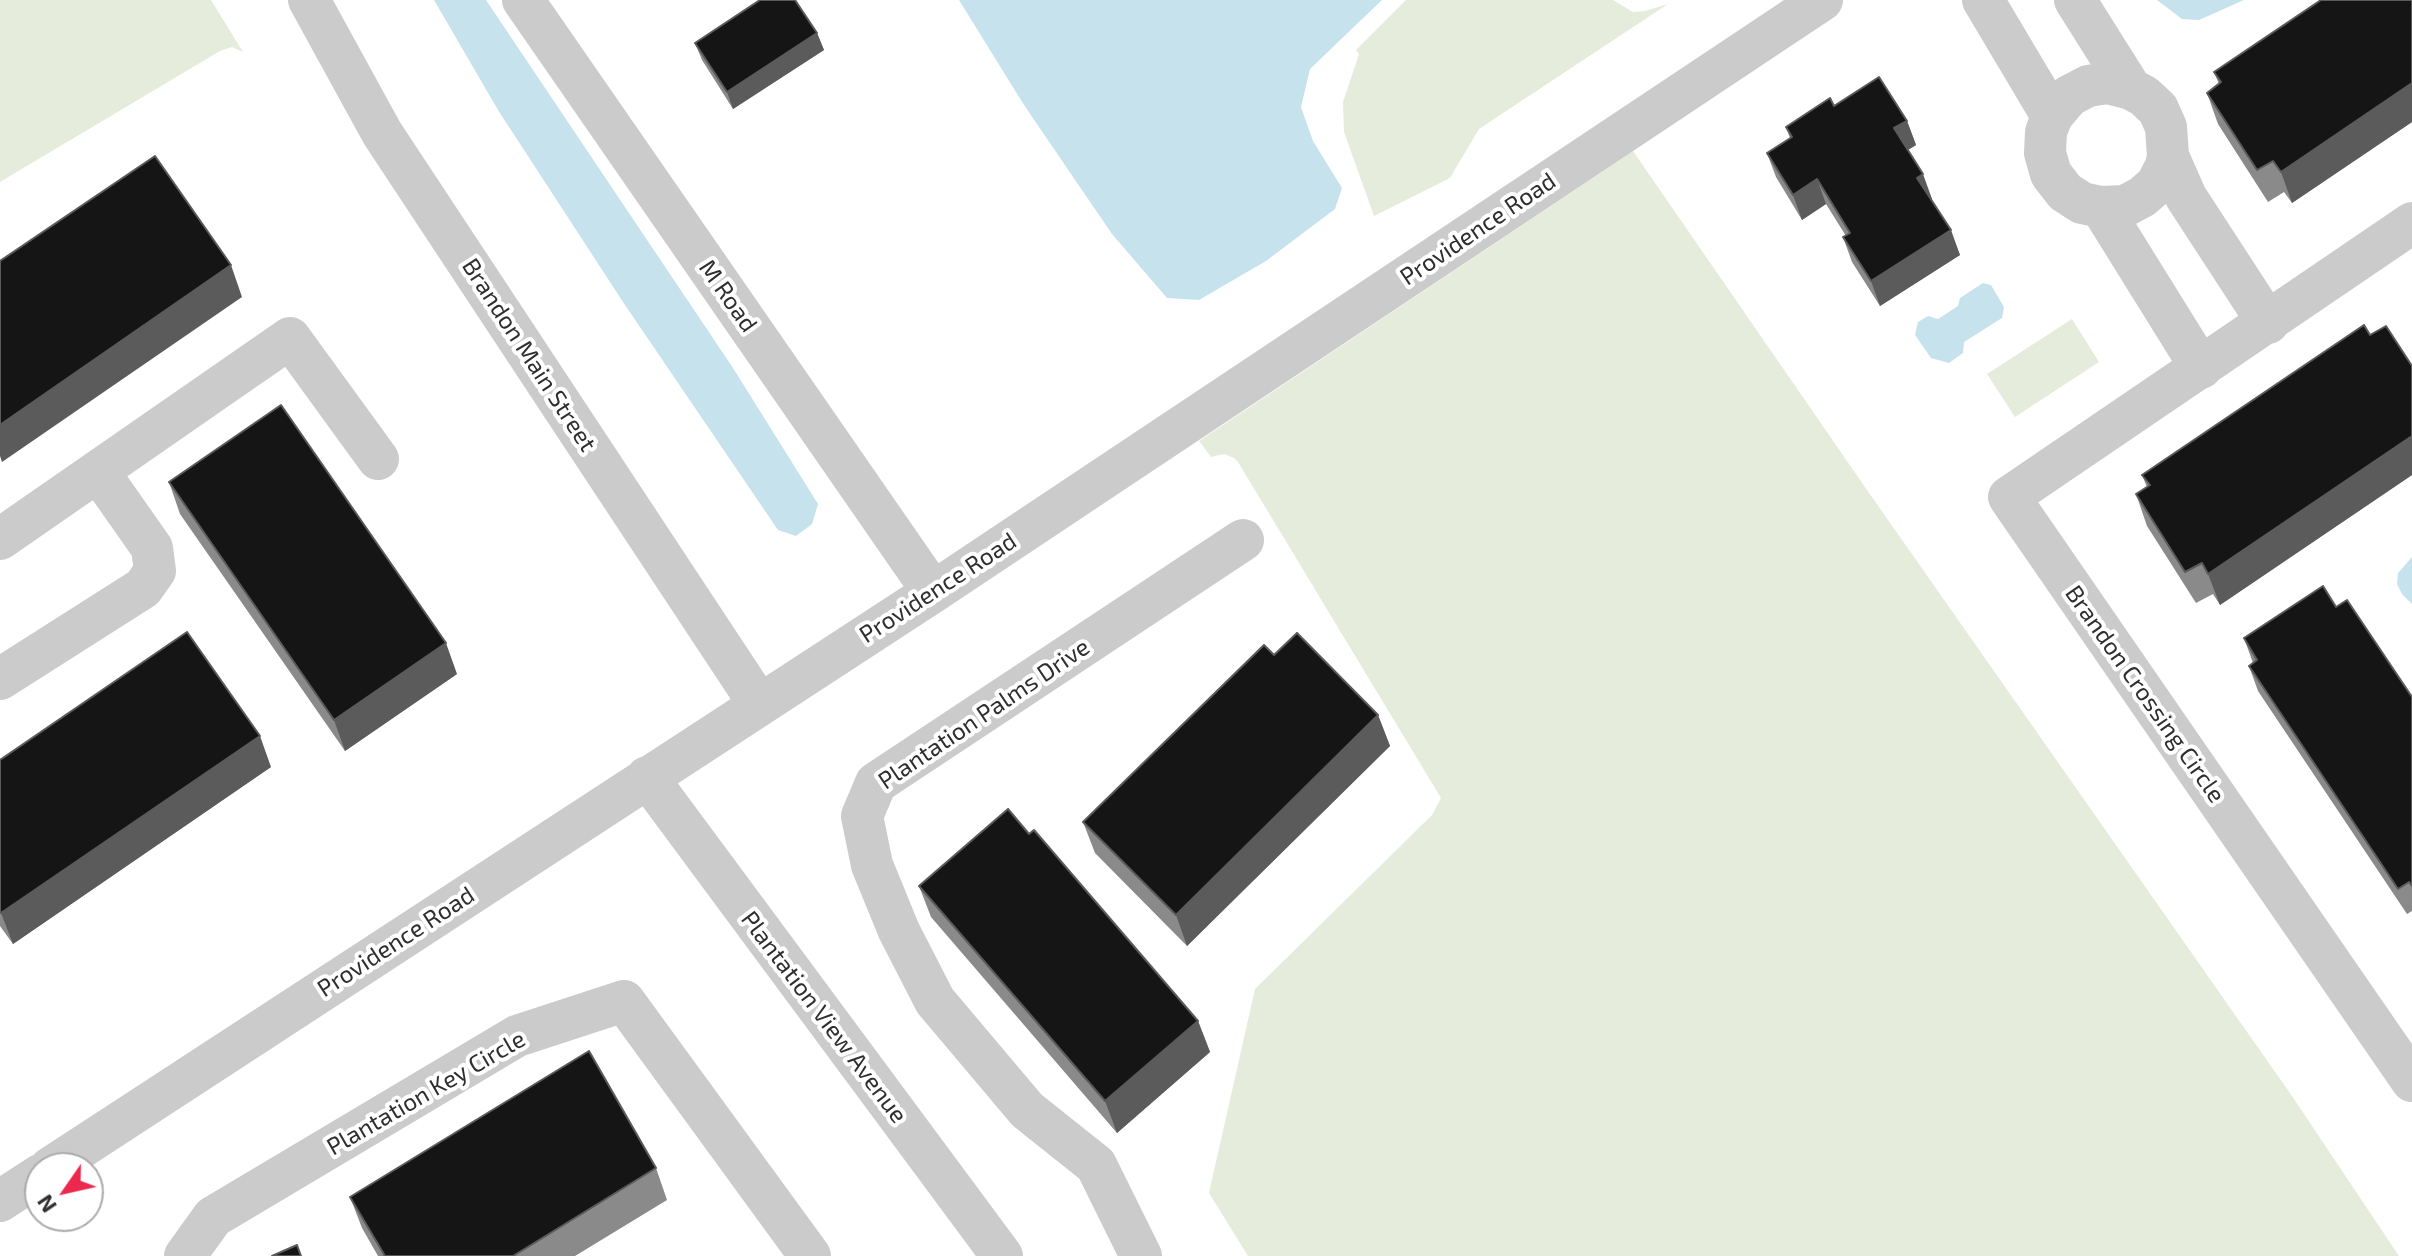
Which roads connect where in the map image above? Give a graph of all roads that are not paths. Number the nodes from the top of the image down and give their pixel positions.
1 (309, 0) edge
2 (523, 0) edge
3 (1822, 0) edge
4 (1983, 0) edge
5 (2075, 0) edge
6 (2131, 89) junction
7 (2052, 116) junction
8 (2168, 156) junction
9 (2101, 207) junction
10 (2412, 223) edge
11 (2268, 323) junction
12 (2201, 368) junction
13 (378, 459) dead end
14 (98, 471) junction
15 (0, 539) edge
16 (1243, 540) dead end
17 (933, 592) junction
18 (0, 679) edge
19 (759, 704) junction
20 (647, 777) junction
21 (2412, 1081) edge
22 (74, 1152) edge
23 (24, 1185) edge
24 (0, 1201) edge
25 (185, 1256) edge
26 (810, 1256) edge
27 (1002, 1256) edge
28 (1141, 1256) edge

1 - 19 street, Brandon Main Street
2 - 17 street, M Road
3 - 17 street, Providence Road
4 - 7 street
5 - 6 street
6 - 7 street
6 - 8 street
7 - 9 street
8 - 9 street
8 - 11 street
9 - 12 street
10 - 11 street, Brandon Crossing Circle
11 - 12 street, Brandon Crossing Circle
12 - 21 street, Brandon Crossing Circle
13 - 14 street
14 - 15 street
14 - 18 street
16 - 28 street, Plantation Palms Drive
17 - 19 street, Providence Road
19 - 20 street, Providence Road
20 - 22 street, Providence Road
20 - 27 street, Plantation View Avenue
23 - 24 street
25 - 26 street, Plantation Key Circle

